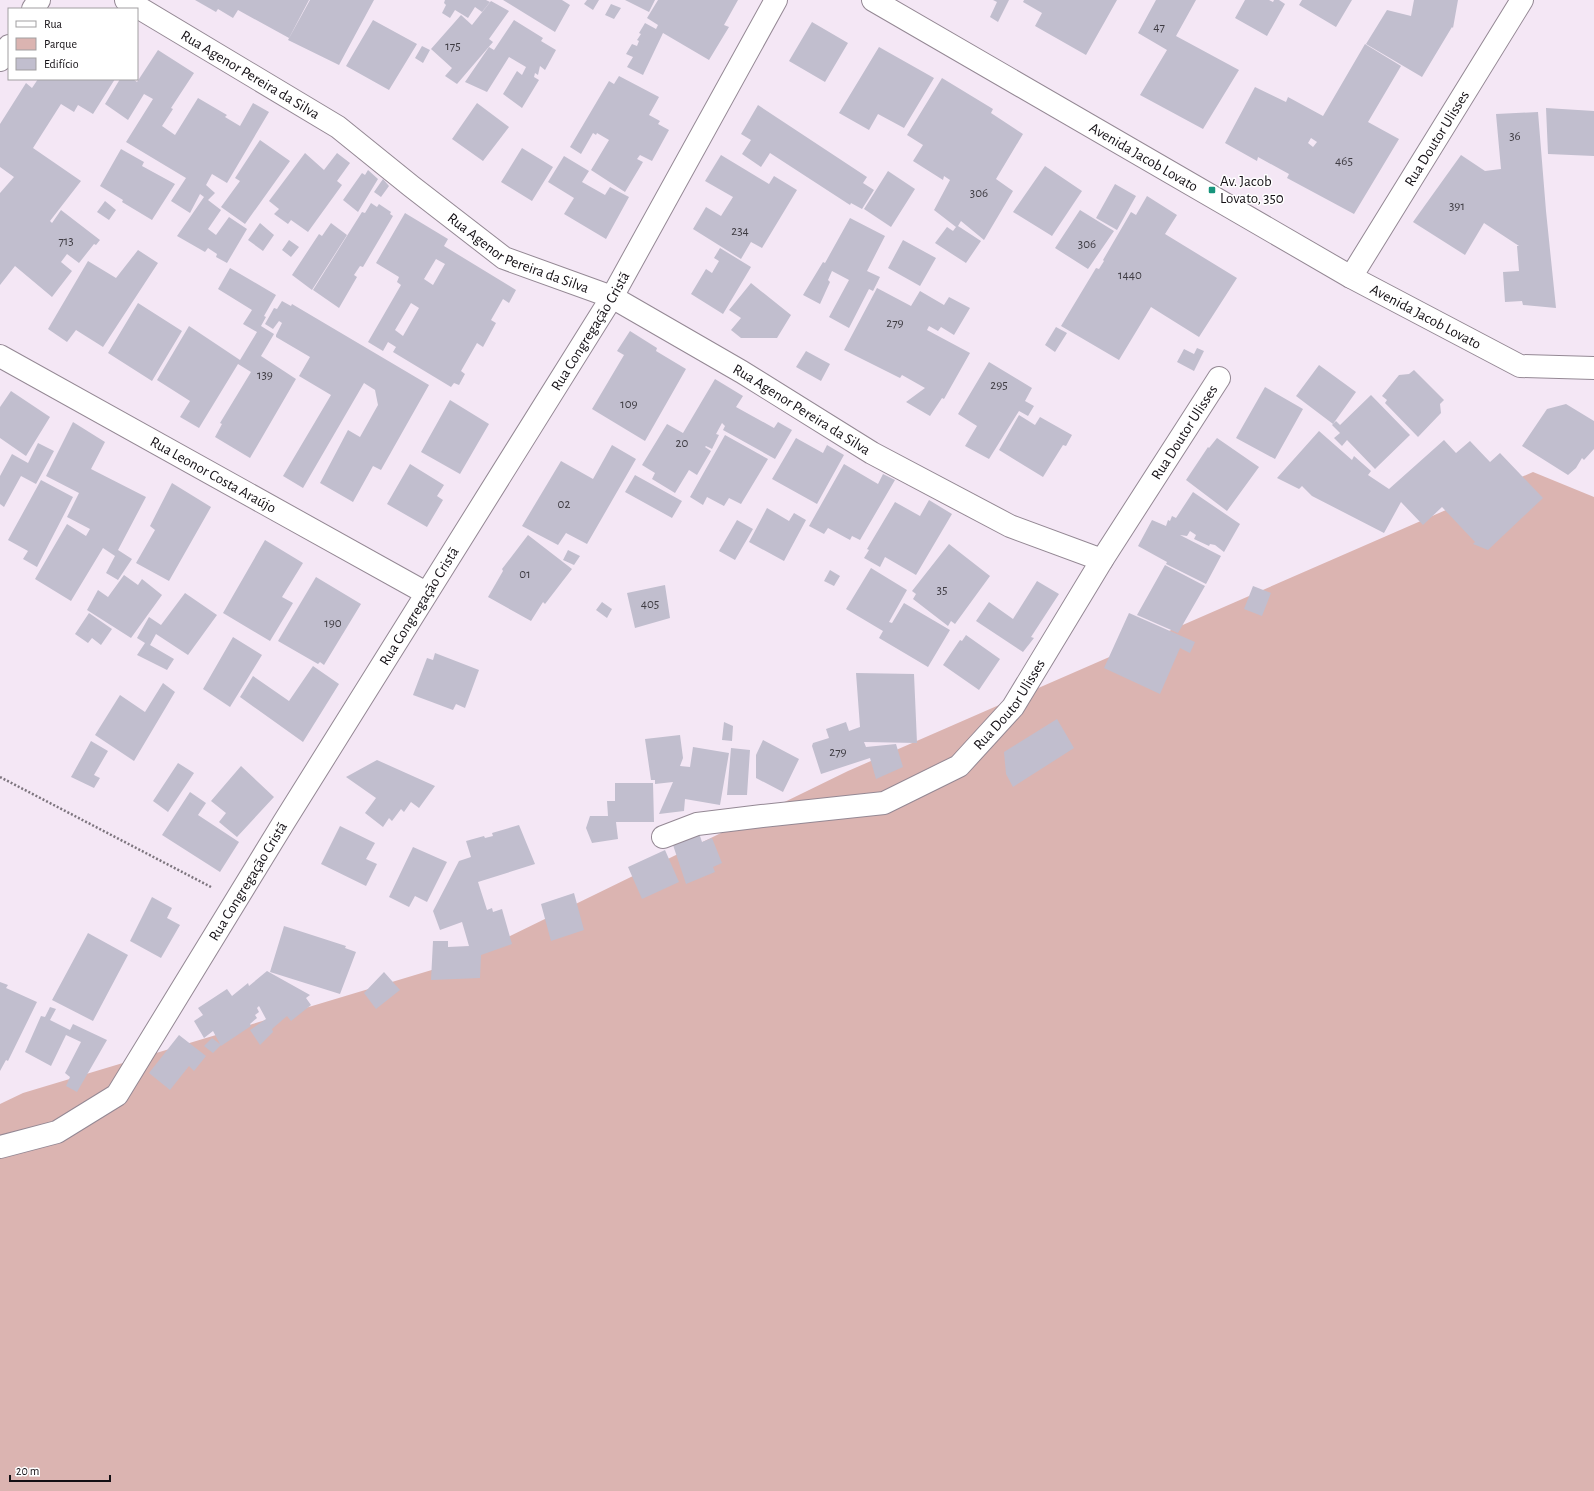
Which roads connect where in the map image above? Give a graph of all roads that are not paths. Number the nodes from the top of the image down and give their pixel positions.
1 (126, 0) edge
2 (776, 0) edge
3 (873, 0) edge
4 (1522, 0) edge
5 (8, 48) edge
6 (0, 60) edge
7 (1351, 277) junction
8 (612, 297) junction
9 (0, 356) edge
10 (1594, 368) edge
11 (1219, 378) dead end
12 (1102, 560) junction
13 (426, 593) junction
14 (663, 838) dead end
15 (0, 1148) edge

1 - 8 street, Rua Agenor Pereira da Silva
2 - 8 street, Rua Congregação Cristã
3 - 7 street, Avenida Jacob Lovato
4 - 7 street, Rua Doutor Ulisses
5 - 6 street
7 - 10 street, Avenida Jacob Lovato
8 - 12 street, Rua Agenor Pereira da Silva
8 - 13 street, Rua Congregação Cristã
9 - 13 street, Rua Leonor Costa Araújo
11 - 12 street, Rua Doutor Ulisses
12 - 14 street, Rua Doutor Ulisses
13 - 15 street, Rua Congregação Cristã

